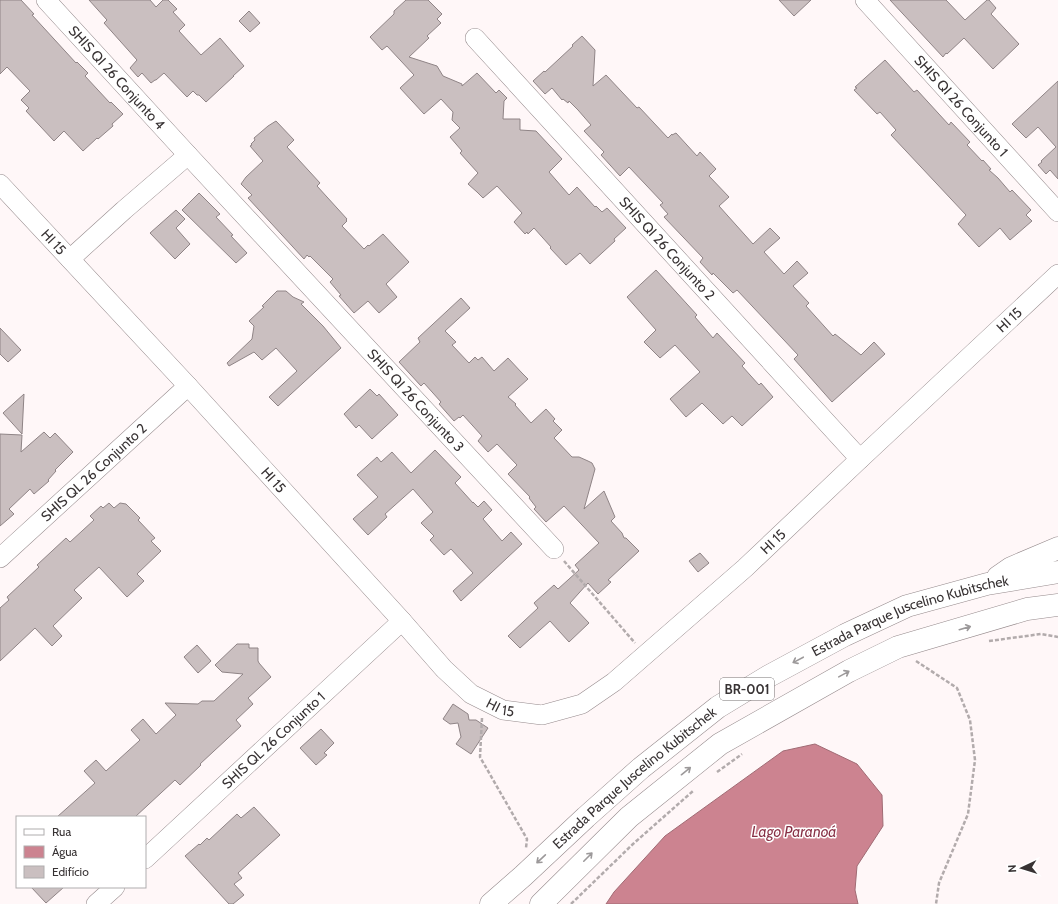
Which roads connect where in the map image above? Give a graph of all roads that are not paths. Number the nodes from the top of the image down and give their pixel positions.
1 (46, 0) edge
2 (865, 0) edge
3 (475, 38) dead end
4 (188, 155) junction
5 (0, 184) edge
6 (1058, 212) edge
7 (70, 258) junction
8 (1058, 274) edge
9 (188, 386) junction
10 (860, 459) junction
11 (1058, 548) edge
12 (554, 549) road end
13 (0, 558) edge
14 (1058, 572) edge
15 (987, 584) junction
16 (1058, 605) edge
17 (1027, 609) junction
18 (1058, 613) edge
19 (402, 621) junction
20 (146, 858) edge
21 (114, 888) edge
22 (96, 904) edge
23 (491, 904) edge
24 (541, 904) edge

1 - 4 street, SHIS QI 26 Conjunto 4
2 - 6 street, SHIS QI 26 Conjunto 1
3 - 10 street, SHIS QI 26 Conjunto 2
4 - 7 street
4 - 12 street, SHIS QI 26 Conjunto 3
5 - 7 street, HI 15
7 - 9 street, HI 15
8 - 10 street, HI 15
9 - 13 street, SHIS QL 26 Conjunto 2
9 - 19 street, HI 15
10 - 19 street, HI 15
11 - 15 highway
14 - 15 highway, Estrada Parque Juscelino Kubitschek / BR-001
15 -> 23 highway, Estrada Parque Juscelino Kubitschek / BR-001
16 - 17 highway, Estrada Parque Juscelino Kubitschek / BR-001
17 - 18 highway
24 -> 17 highway, Estrada Parque Juscelino Kubitschek / BR-001
19 - 20 street, SHIS QL 26 Conjunto 1
21 - 22 street

